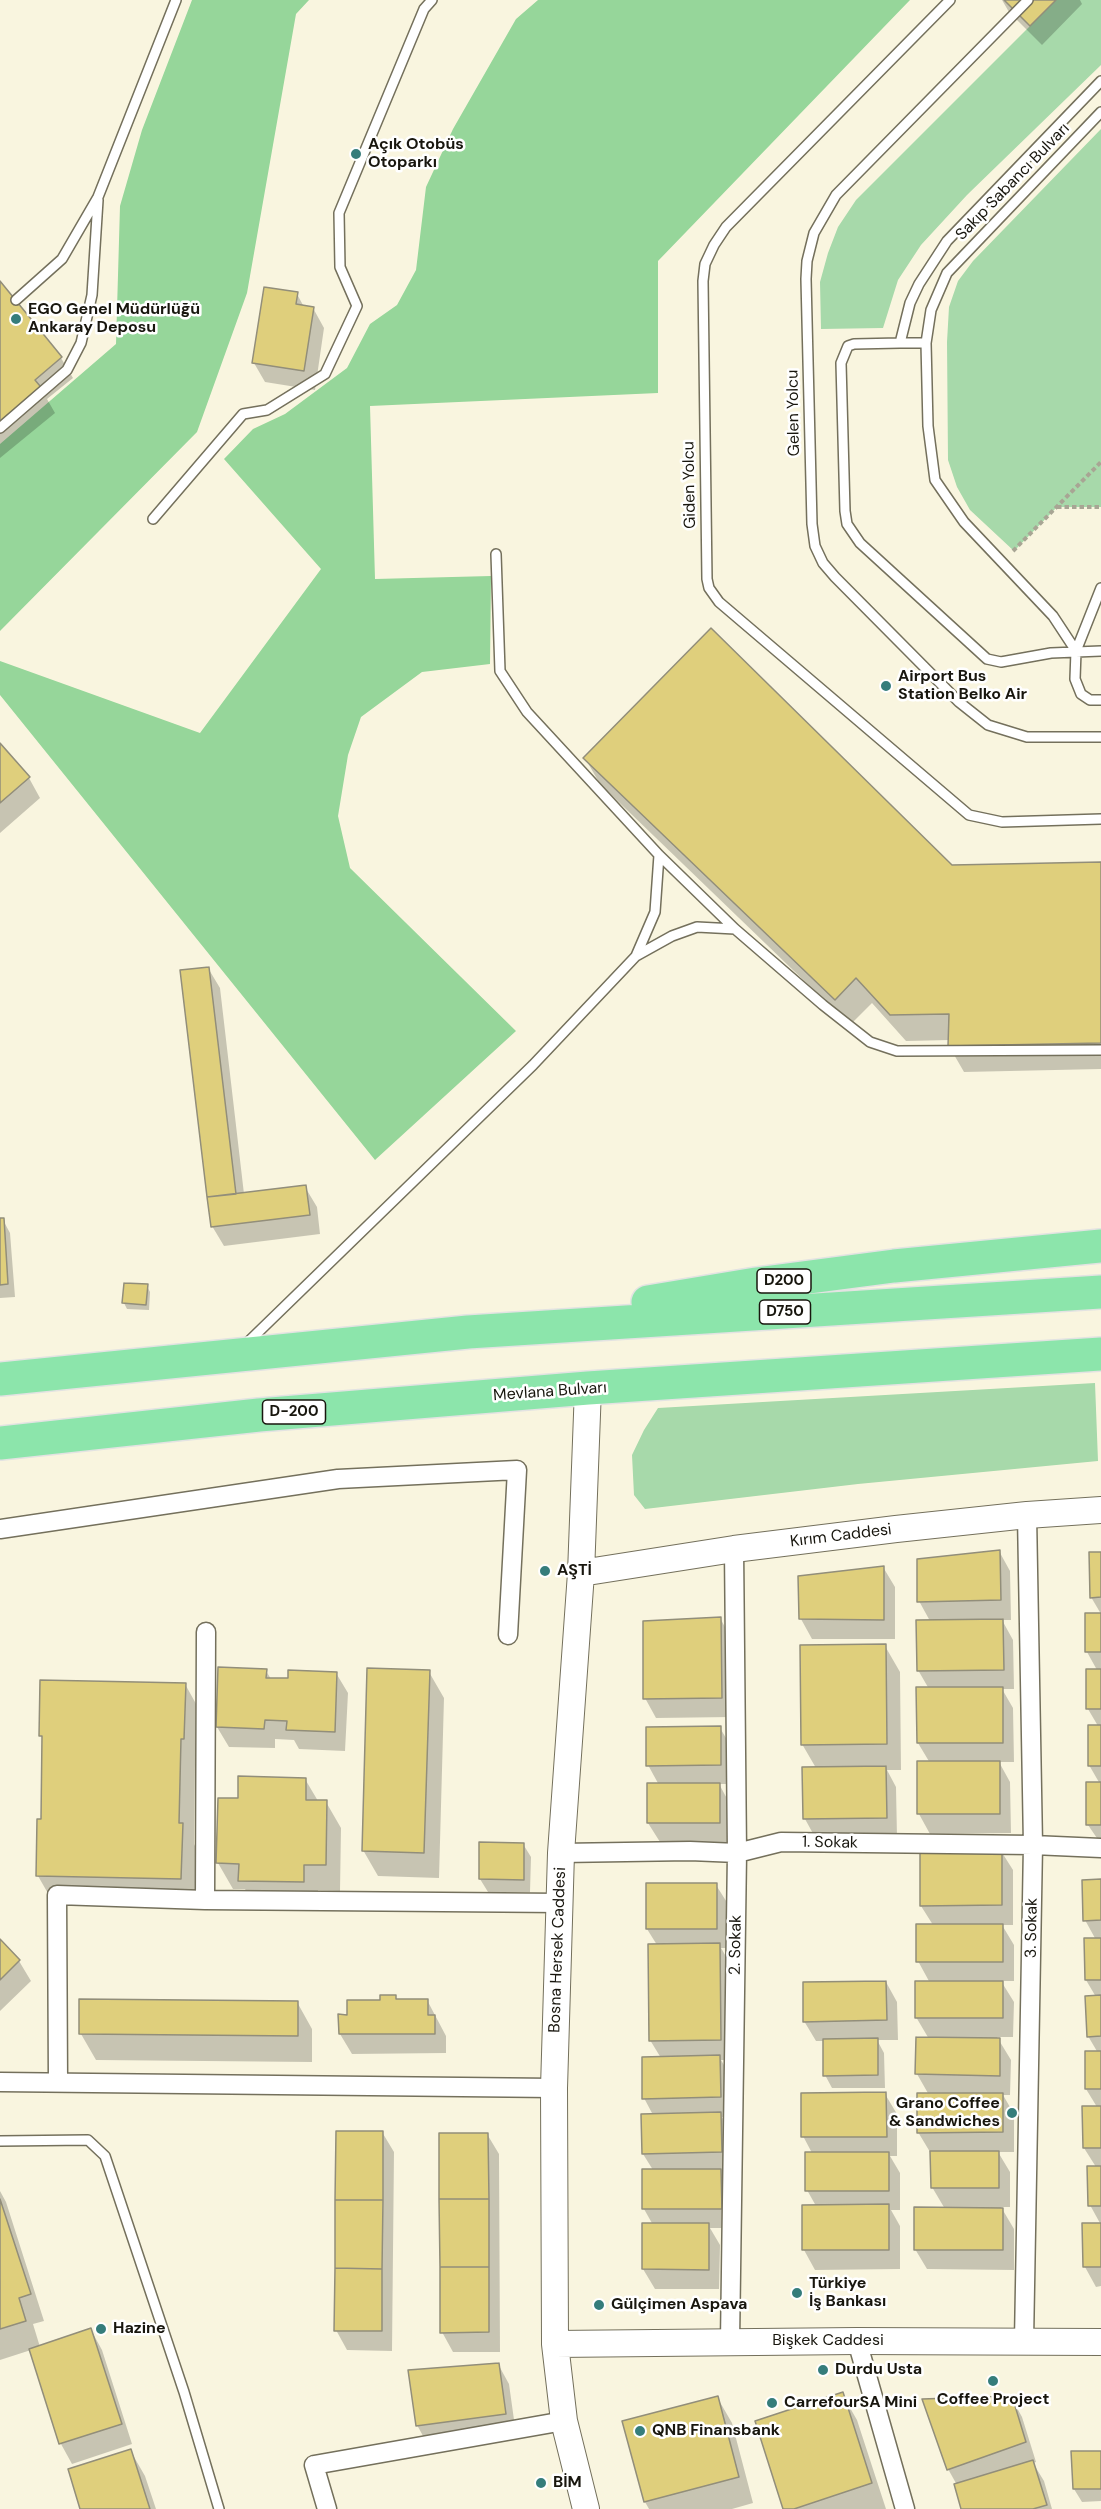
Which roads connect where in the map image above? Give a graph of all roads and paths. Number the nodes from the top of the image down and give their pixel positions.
1 (176, 0) edge
2 (432, 0) edge
3 (950, 0) edge
4 (1028, 0) edge
5 (1101, 81) edge
6 (1101, 112) edge
7 (98, 197) junction
8 (16, 300) dead end
9 (900, 343) junction
10 (926, 343) junction
11 (0, 428) edge
12 (1101, 462) edge
13 (1057, 507) junction
14 (1101, 507) edge
15 (153, 519) dead end
16 (496, 554) dead end
17 (1004, 562) junction
18 (1101, 588) edge
19 (1076, 651) junction
20 (1101, 651) edge
21 (1101, 700) edge
22 (1101, 737) edge
23 (1101, 819) edge
24 (659, 855) junction
25 (735, 929) junction
26 (636, 956) junction
27 (1101, 1050) edge
28 (1101, 1246) edge
29 (1101, 1292) edge
30 (468, 1332) junction
31 (1101, 1354) edge
32 (235, 1355) junction
33 (0, 1379) edge
34 (588, 1388) junction
35 (0, 1443) edge
36 (1101, 1510) edge
37 (1027, 1515) junction
38 (0, 1529) edge
39 (734, 1549) junction
40 (581, 1573) junction
41 (206, 1632) dead end
42 (508, 1635) dead end
43 (1033, 1845) junction
44 (1101, 1848) edge
45 (561, 1853) junction
46 (737, 1853) junction
47 (205, 1900) junction
48 (561, 1903) junction
49 (0, 2082) edge
50 (58, 2082) junction
51 (554, 2088) junction
52 (0, 2140) edge
53 (1024, 2340) junction
54 (730, 2341) junction
55 (857, 2341) junction
56 (1101, 2342) edge
57 (555, 2344) junction
58 (564, 2421) junction
59 (219, 2509) edge
60 (327, 2509) edge
61 (586, 2509) edge
62 (905, 2509) edge

1 - 7 lane
2 - 15 lane
3 - 23 lane, Giden Yolcu
4 - 22 lane, Gelen Yolcu
5 - 9 lane
6 - 10 lane, Sakıp Sabancı Bulvarı
7 - 8 lane
7 - 11 lane
9 - 10 lane
9 - 19 lane
10 - 17 lane
12 - 13 path
13 - 14 path
13 - 17 path
16 - 24 lane
17 - 19 lane
18 - 19 lane
19 - 20 lane
19 - 21 lane
24 - 25 lane
24 - 26 lane
25 - 26 lane
25 - 27 lane
26 - 32 lane
28 - 30 highway, D200
29 - 30 highway, D750
30 - 32 highway
31 - 34 highway, Mevlana Bulvarı
32 - 33 highway
34 - 35 highway, Mevlana Bulvarı / D-200
34 - 40 main road, Bosna Hersek Caddesi
36 - 37 main road, Kırım Caddesi
37 - 39 main road, Kırım Caddesi
37 - 43 street, 3. Sokak
38 - 42 street
39 - 40 main road, Kırım Caddesi
39 - 46 street, 2. Sokak
40 - 45 main road, Bosna Hersek Caddesi
41 - 47 street
43 - 44 street, 1. Sokak
43 - 46 street, 1. Sokak
43 - 53 street, 3. Sokak
45 - 46 street, 1. Sokak
45 - 48 main road, Bosna Hersek Caddesi
46 - 54 street, 2. Sokak
47 - 48 street
47 - 50 street
48 - 51 main road, Bosna Hersek Caddesi
49 - 50 street
50 - 51 street
51 - 57 main road, Bosna Hersek Caddesi
52 - 59 lane
53 - 55 main road, Bişkek Caddesi
53 - 56 main road, Bişkek Caddesi
54 - 55 main road, Bişkek Caddesi
54 - 57 main road, Bişkek Caddesi
55 - 62 street
57 - 58 main road, Bosna Hersek Caddesi
58 - 60 street
58 - 61 main road, Bosna Hersek Caddesi

